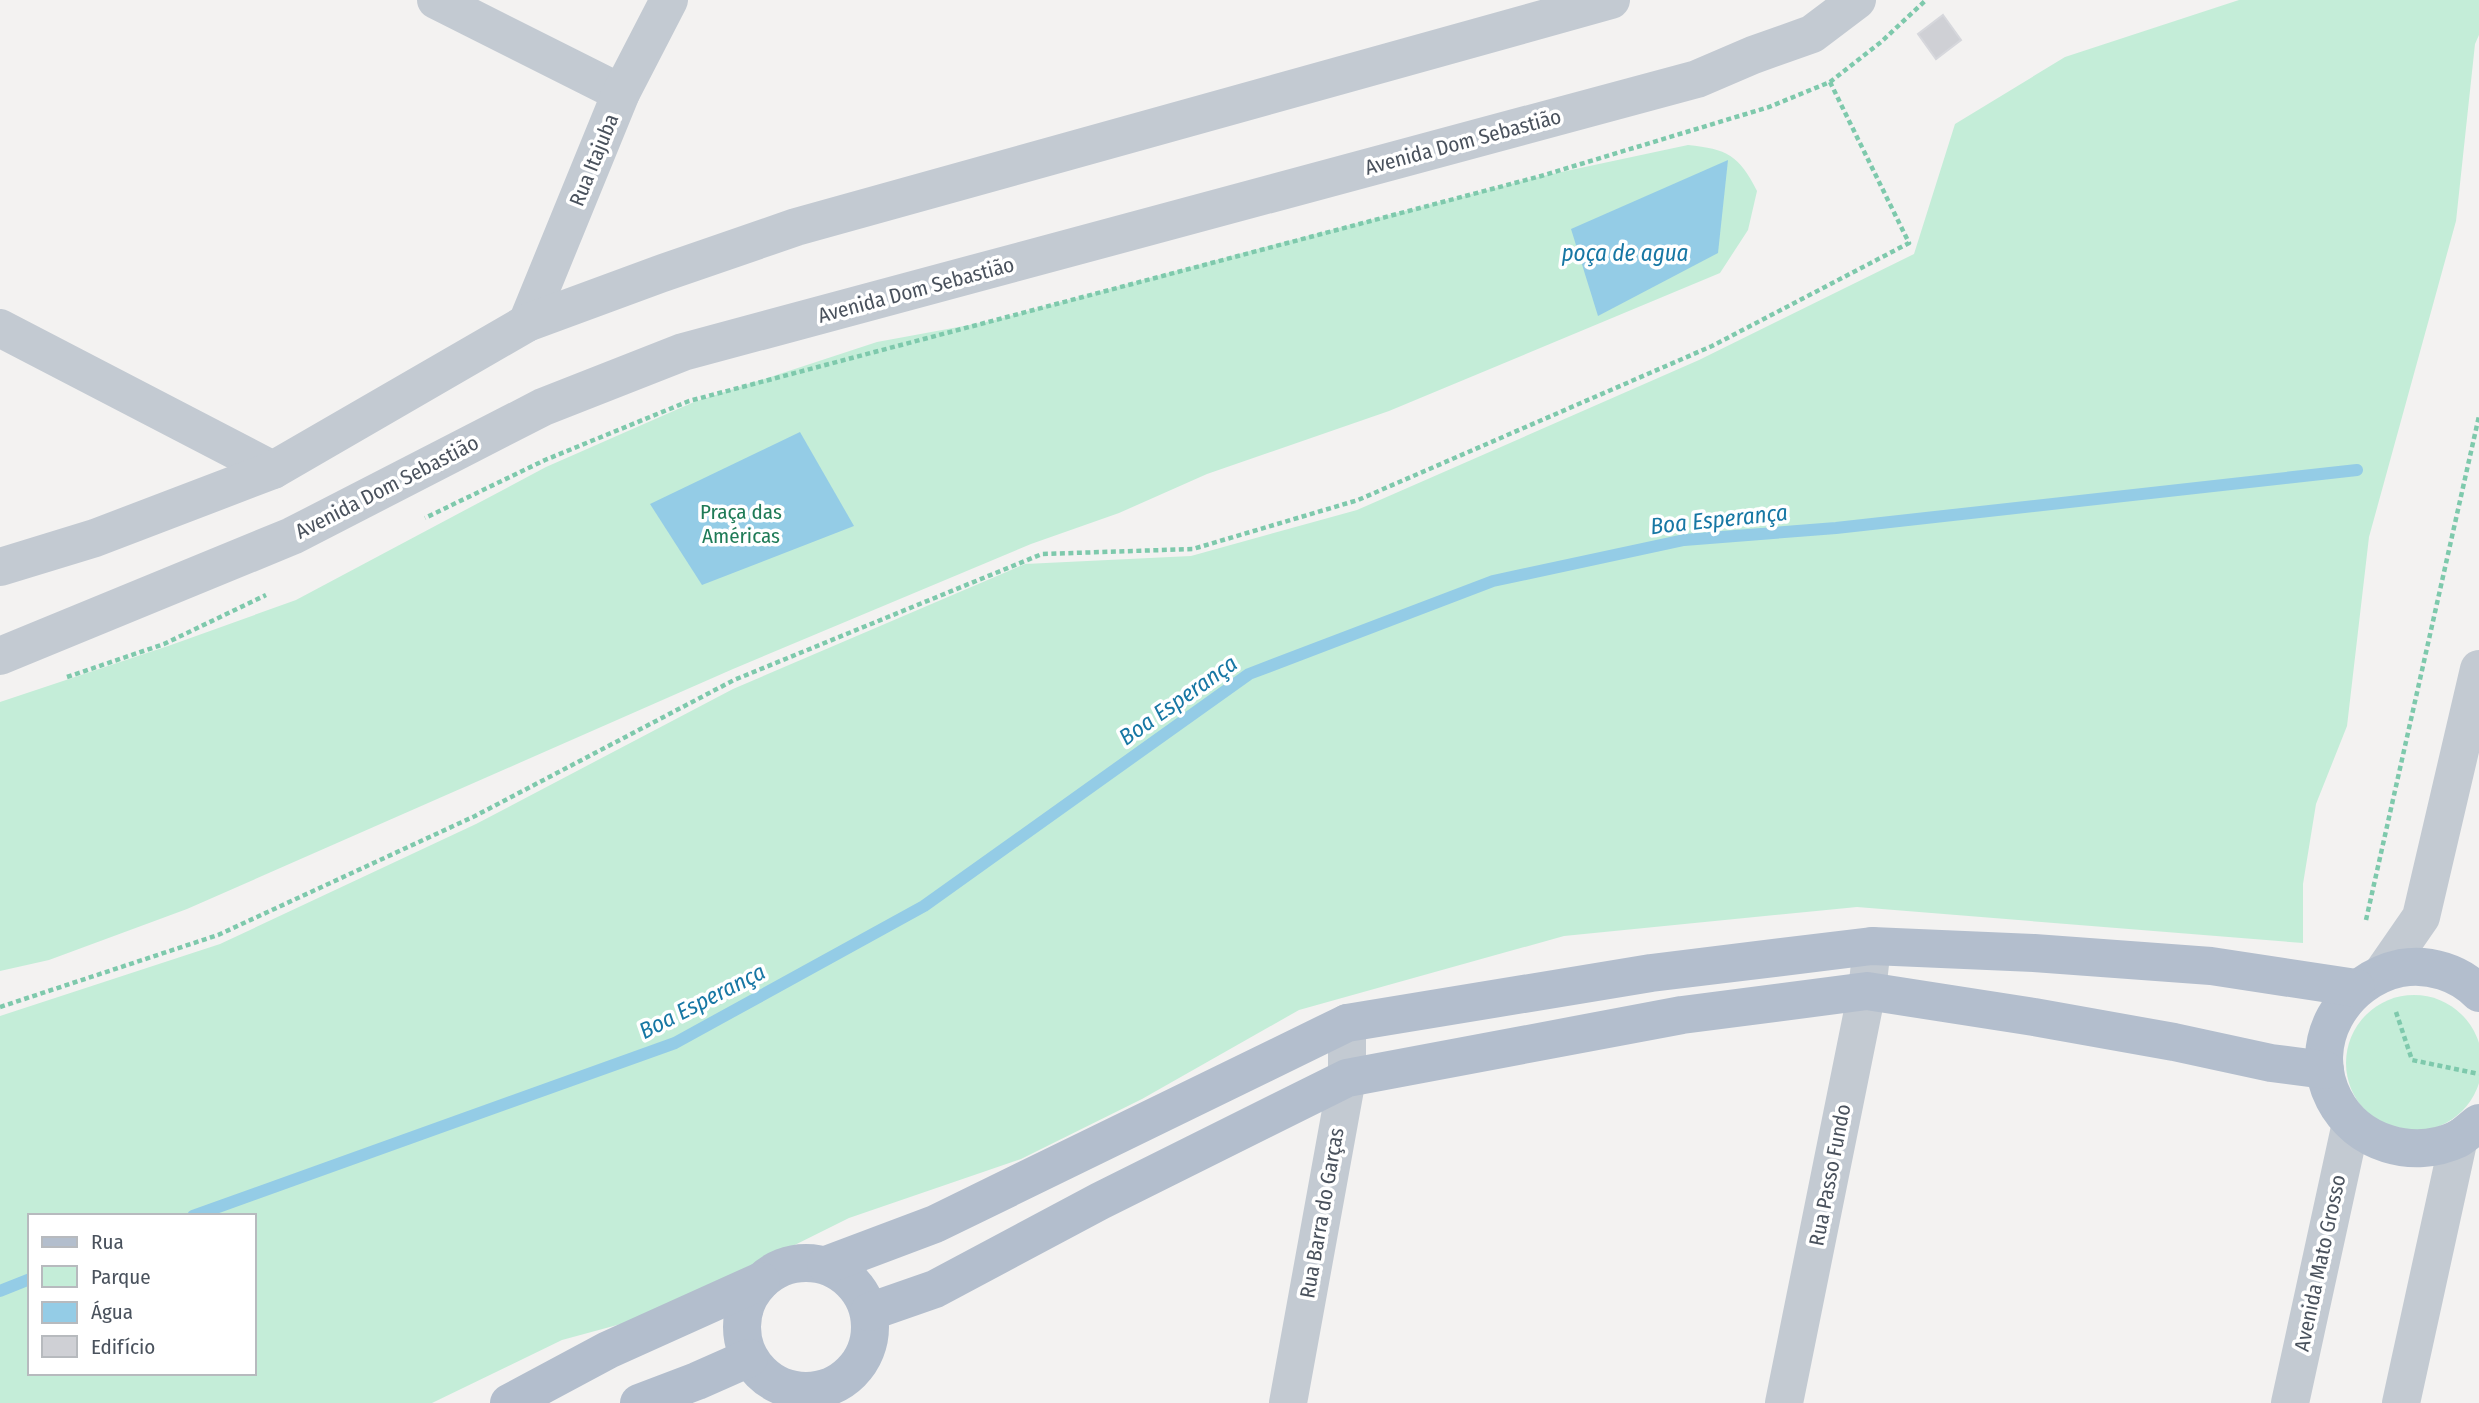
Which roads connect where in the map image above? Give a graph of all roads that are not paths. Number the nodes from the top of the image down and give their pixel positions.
1 (436, 0) edge
2 (669, 0) edge
3 (1611, 0) edge
4 (1857, 0) edge
5 (621, 93) junction
6 (527, 323) junction
7 (0, 328) edge
8 (273, 470) junction
9 (0, 567) edge
10 (0, 656) edge
11 (2479, 669) edge
12 (1872, 946) junction
13 (2369, 980) junction
14 (1867, 991) junction
15 (2479, 993) edge
16 (1347, 1023) junction
17 (2325, 1070) junction
18 (1347, 1078) junction
19 (2350, 1123) junction
20 (2469, 1130) edge
21 (826, 1265) junction
22 (761, 1281) junction
23 (869, 1312) junction
24 (749, 1358) junction
25 (797, 1398) edge
26 (509, 1403) edge
27 (639, 1403) edge
28 (1288, 1403) edge
29 (1784, 1403) edge
30 (2290, 1403) edge
31 (2401, 1403) edge

1 - 5 street
2 - 5 street, Rua Itajuba
3 - 6 street
4 - 10 street, Avenida Dom Sebastião
5 - 6 street, Rua Itajuba
6 - 8 street
7 - 8 street
8 - 9 street
11 - 13 street
12 - 13 main road
12 - 14 street, Rua Passo Fundo
12 - 16 main road
13 - 15 main road
13 - 17 main road
14 - 17 main road
14 - 18 main road
14 - 29 street, Rua Passo Fundo
16 - 18 street, Rua Barra do Garças
16 - 21 main road
17 - 19 main road
18 - 23 main road
18 - 28 street, Rua Barra do Garças
19 - 20 main road
19 - 30 street, Avenida Mato Grosso
20 - 31 street
21 - 22 main road
21 - 23 main road
22 - 24 main road
22 - 26 main road
23 - 25 main road
24 - 25 main road
24 - 27 main road

